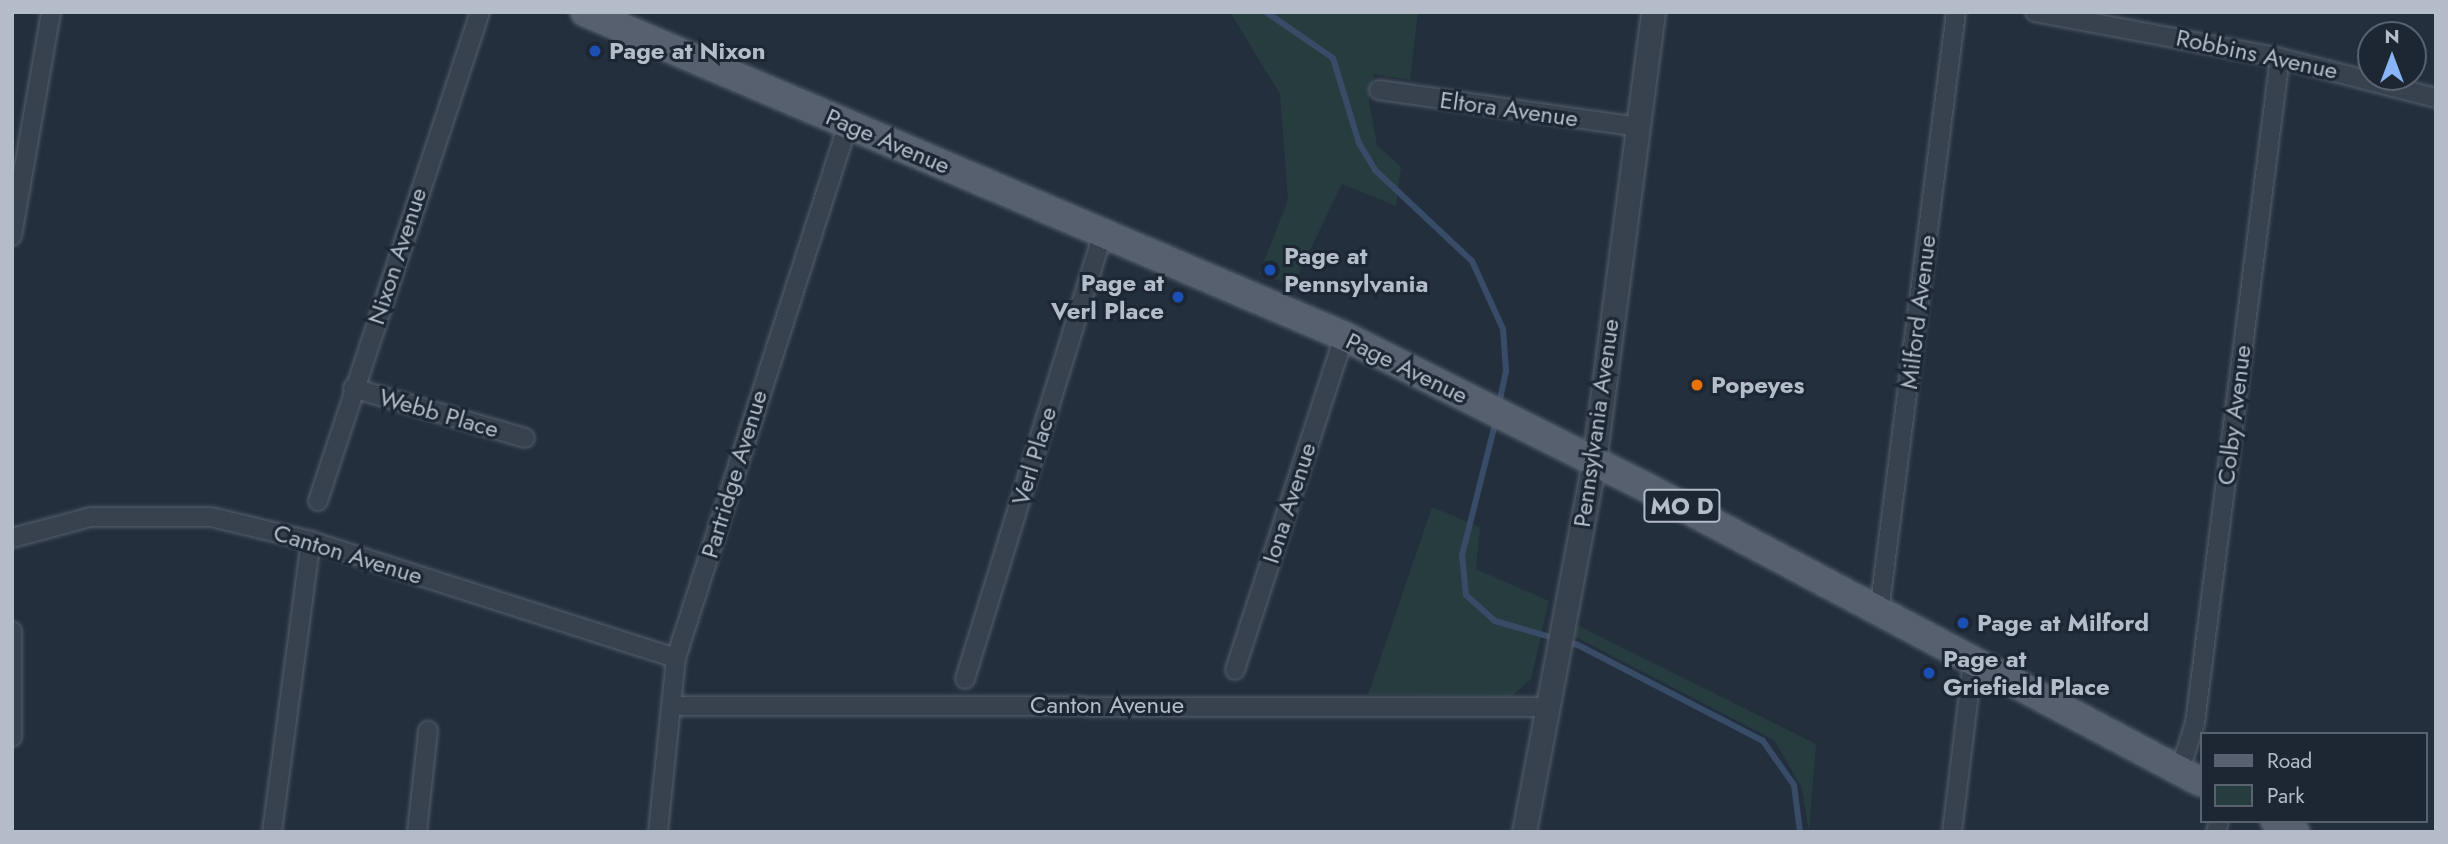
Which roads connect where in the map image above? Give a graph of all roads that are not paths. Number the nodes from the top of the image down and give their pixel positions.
1 (51, 12) edge
2 (480, 12) edge
3 (585, 12) edge
4 (1653, 12) edge
5 (1956, 12) edge
6 (2035, 12) edge
7 (2280, 58) junction
8 (1380, 90) dead end
9 (2436, 98) edge
10 (848, 124) junction
11 (1639, 127) junction
12 (1102, 233) junction
13 (12, 236) edge
14 (1344, 336) junction
15 (354, 388) junction
16 (525, 438) dead end
17 (1594, 461) junction
18 (318, 501) dead end
19 (12, 538) edge
20 (311, 541) junction
21 (1879, 612) junction
22 (12, 631) edge
23 (676, 658) junction
24 (1973, 662) junction
25 (1235, 670) dead end
26 (965, 679) dead end
27 (672, 706) junction
28 (1543, 707) junction
29 (428, 732) dead end
30 (12, 737) edge
31 (2190, 776) edge
32 (2279, 823) edge
33 (272, 832) edge
34 (417, 832) edge
35 (658, 832) edge
36 (1524, 832) edge
37 (1952, 832) edge
38 (2295, 832) edge

1 - 13 street
2 - 15 street, Nixon Avenue
3 - 10 main road, Page Avenue / MO D
4 - 11 street, Pennsylvania Avenue
5 - 21 street, Milford Avenue
6 - 7 street, Robbins Avenue
7 - 9 street, Robbins Avenue
7 - 31 street, Colby Avenue
8 - 11 street, Eltora Avenue
10 - 12 main road, Page Avenue / MO D
10 - 23 street, Partridge Avenue
11 - 17 street, Pennsylvania Avenue
12 - 14 main road, Page Avenue / MO D
12 - 26 street, Verl Place
14 - 17 main road, Page Avenue / MO D
14 - 25 street, Iona Avenue
15 - 16 street, Webb Place
15 - 18 street, Nixon Avenue
17 - 21 main road, Page Avenue / MO D
17 - 28 street, Pennsylvania Avenue
19 - 20 street, Canton Avenue
20 - 23 street, Canton Avenue
20 - 33 street
21 - 24 main road, Page Avenue / MO D
22 - 30 street
23 - 27 street, Partridge Avenue
24 - 31 main road, Page Avenue / MO D
24 - 37 street
27 - 28 street, Canton Avenue
27 - 35 street, Partridge Avenue
28 - 36 street, Pennsylvania Avenue
29 - 34 street
32 - 38 main road

